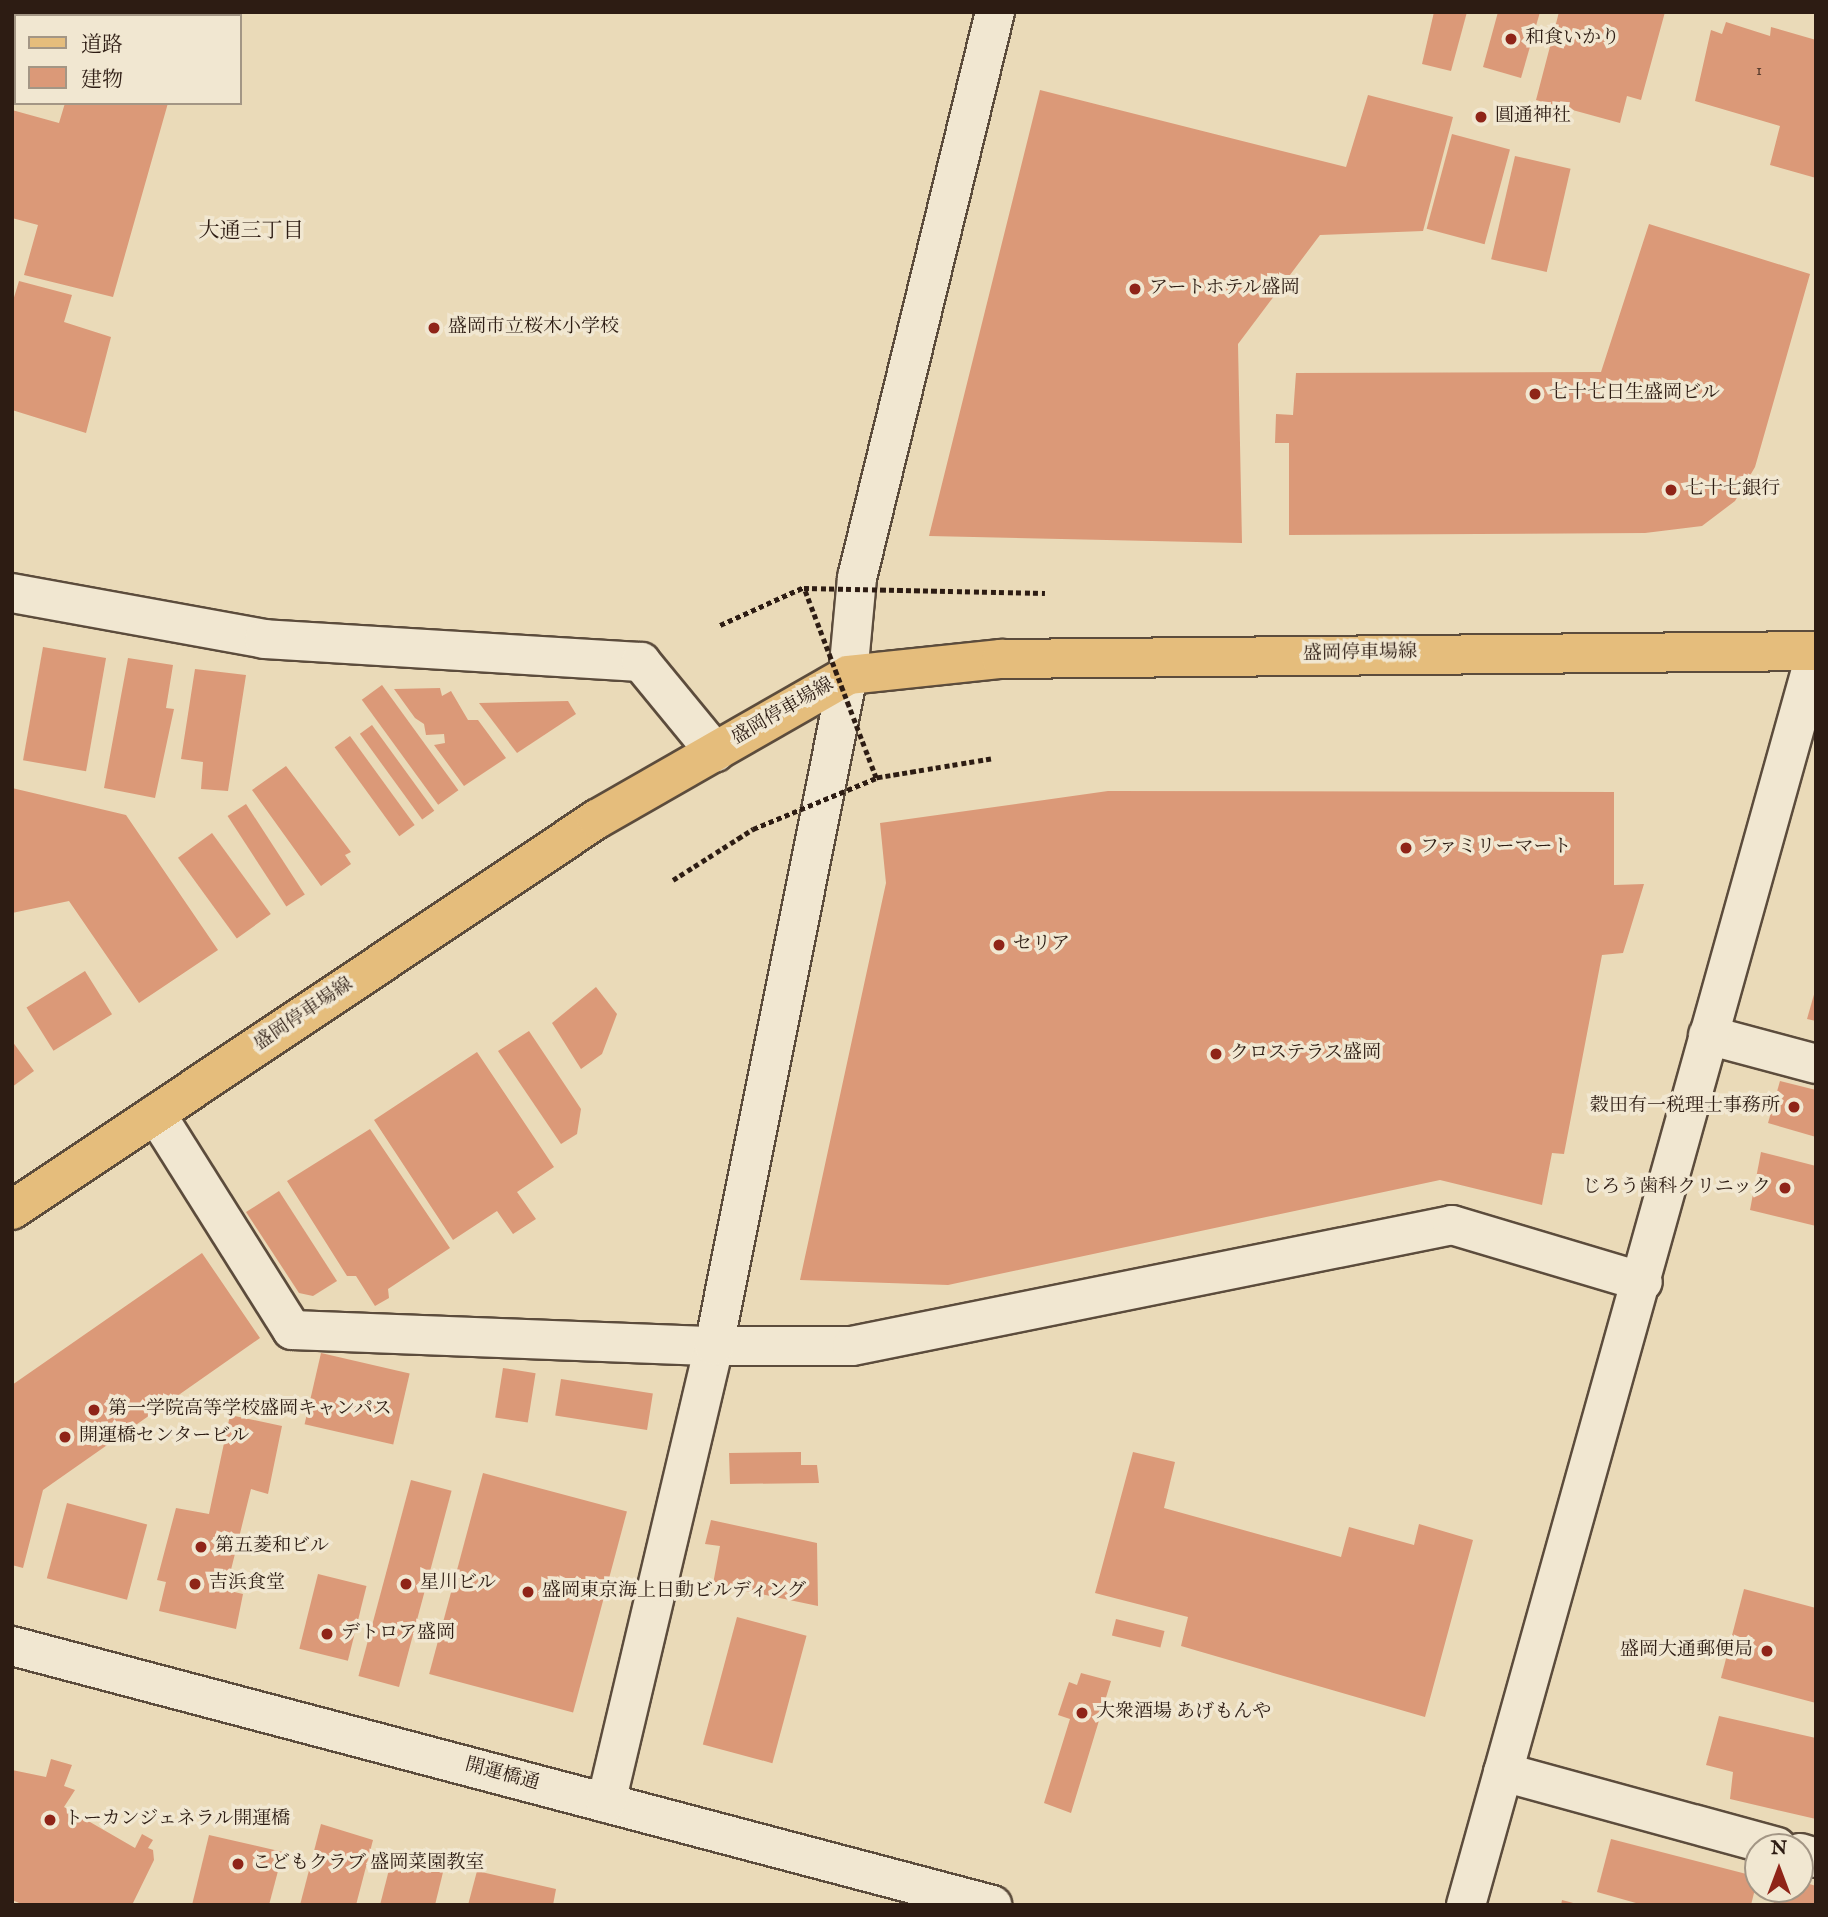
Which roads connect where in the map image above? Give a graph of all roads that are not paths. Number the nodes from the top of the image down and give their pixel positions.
1 (995, 12) edge
2 (12, 593) edge
3 (1816, 652) edge
4 (848, 676) junction
5 (715, 752) junction
6 (1708, 1035) junction
7 (1816, 1064) edge
8 (156, 1114) junction
9 (12, 1210) edge
10 (1643, 1282) junction
11 (714, 1346) junction
12 (12, 1646) edge
13 (1503, 1772) junction
14 (606, 1803) junction
15 (1744, 1838) edge
16 (992, 1905) edge
17 (1466, 1905) edge

1 - 4 street
2 - 5 street
3 - 4 main road, 盛岡停車場線
3 - 6 street
4 - 5 main road, 盛岡停車場線
4 - 11 street
5 - 8 main road, 盛岡停車場線
6 - 7 street
6 - 10 street
8 - 9 main road, 盛岡停車場線
8 - 11 street
10 - 11 street
10 - 13 street
11 - 14 street
12 - 14 street, 開運橋通
13 - 15 street
13 - 17 street
14 - 16 street, 開運橋通

